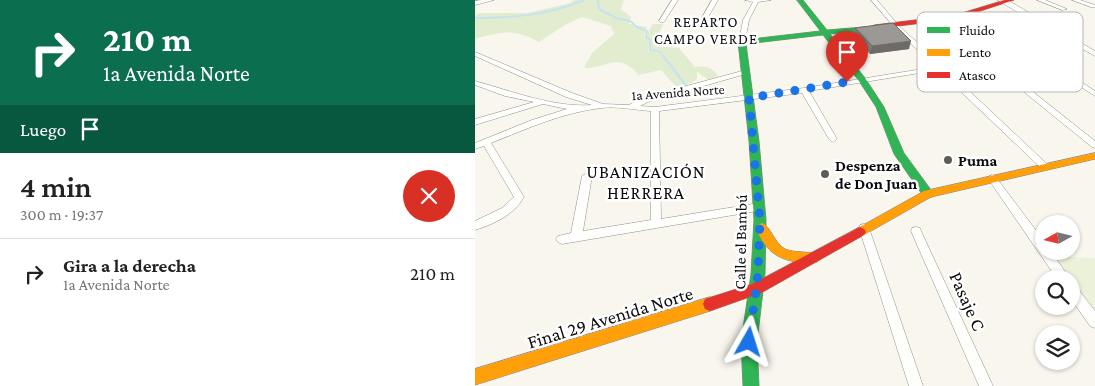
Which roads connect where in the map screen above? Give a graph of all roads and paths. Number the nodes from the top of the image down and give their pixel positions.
1 (491, 0) edge
2 (675, 0) edge
3 (715, 0) edge
4 (748, 0) edge
5 (768, 0) edge
6 (800, 0) edge
7 (874, 0) edge
8 (1040, 0) edge
9 (1075, 0) edge
10 (756, 1) edge
11 (1006, 1) edge
12 (475, 3) edge
13 (1093, 6) dead end
14 (1064, 9) dead end
15 (977, 12) edge
16 (1024, 12) edge
17 (662, 21) dead end
18 (917, 21) edge
19 (702, 23) dead end
20 (893, 24) junction
21 (825, 32) junction
22 (742, 42) junction
23 (917, 46) edge
24 (1083, 47) edge
25 (475, 54) edge
26 (1095, 54) edge
27 (917, 71) edge
28 (745, 73) junction
29 (862, 80) junction
30 (475, 84) edge
31 (1083, 86) edge
32 (804, 90) junction
33 (966, 92) edge
34 (1028, 92) edge
35 (1095, 94) edge
36 (749, 98) junction
37 (542, 102) junction
38 (602, 106) junction
39 (628, 108) junction
40 (577, 109) junction
41 (655, 109) junction
42 (475, 122) edge
43 (833, 139) dead end
44 (486, 142) junction
45 (1095, 145) edge
46 (475, 146) edge
47 (1095, 156) edge
48 (1044, 166) junction
49 (587, 176) dead end
50 (992, 178) junction
51 (928, 194) junction
52 (759, 207) junction
53 (760, 220) junction
54 (656, 224) junction
55 (475, 226) edge
56 (864, 228) junction
57 (917, 231) dead end
58 (576, 237) junction
59 (1035, 238) edge
60 (562, 239) dead end
61 (812, 258) junction
62 (756, 289) junction
63 (1080, 301) edge
64 (1095, 322) edge
65 (475, 377) edge
66 (751, 386) edge
67 (916, 386) edge
68 (986, 386) edge

1 - 12 street
2 - 17 street
3 - 19 street
4 - 10 street
5 - 10 street
6 - 21 street
7 - 20 street
8 - 14 street
9 - 13 street
10 - 22 street
11 - 15 street
11 - 16 street
18 - 20 street
20 - 21 street
20 - 23 street
21 - 22 street
21 - 29 street
22 - 28 street, Calle el Bambú
24 - 26 street
25 - 38 street, 1a Avenida Norte
27 - 29 street, 1a Avenida Norte
28 - 36 street, Calle el Bambú
28 - 39 street
29 - 32 street, 1a Avenida Norte
29 - 51 street
30 - 37 street
31 - 35 street
32 - 36 street, 1a Avenida Norte
32 - 43 street
33 - 48 street
34 - 45 street
36 - 41 street, 1a Avenida Norte
36 - 52 street, Calle el Bambú
37 - 40 street
37 - 42 street
38 - 39 street, 1a Avenida Norte
38 - 40 street
39 - 41 street, 1a Avenida Norte
40 - 44 street
41 - 54 street
44 - 46 street
44 - 55 street
47 - 48 street, Final 29 Avenida Norte
48 - 50 street, Final 29 Avenida Norte
49 - 58 street
50 - 51 street, Final 29 Avenida Norte
50 - 59 street
51 - 56 street, Final 29 Avenida Norte
52 - 53 street, Calle el Bambú
52 - 54 street
53 - 61 street
53 - 62 street, Calle el Bambú
54 - 58 street
56 - 61 street, Final 29 Avenida Norte
56 - 67 street
57 - 68 street, Pasaje C
58 - 60 street
61 - 62 street, Final 29 Avenida Norte
62 - 65 street, Final 29 Avenida Norte
62 - 66 street, Calle el Bambú
63 - 64 street

